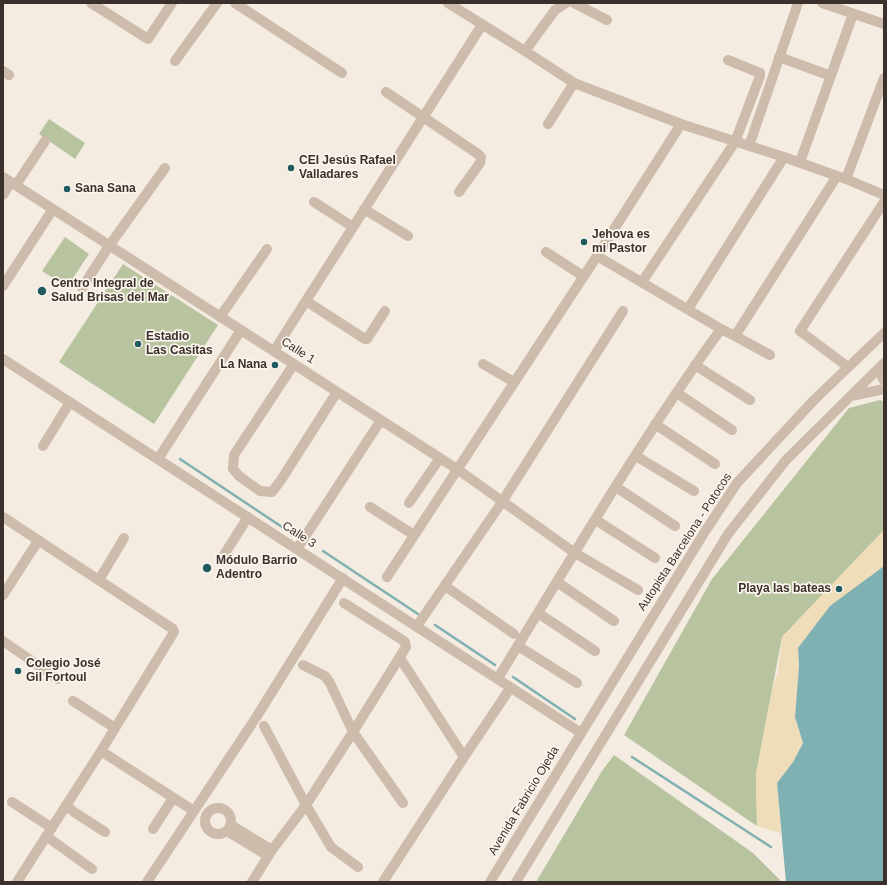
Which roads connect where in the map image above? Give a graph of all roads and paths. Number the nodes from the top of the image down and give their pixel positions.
1 (91, 3) edge
2 (172, 3) edge
3 (217, 3) edge
4 (235, 3) edge
5 (448, 3) edge
6 (566, 3) edge
7 (574, 3) edge
8 (798, 3) edge
9 (822, 3) edge
10 (853, 14) junction
11 (607, 20) dead end
12 (884, 24) edge
13 (482, 25) junction
14 (525, 51) junction
15 (779, 57) junction
16 (728, 60) dead end
17 (175, 61) dead end
18 (342, 73) dead end
19 (831, 76) junction
20 (884, 78) edge
21 (574, 83) junction
22 (386, 92) dead end
23 (423, 118) junction
24 (548, 124) dead end
25 (681, 124) junction
26 (45, 141) dead end
27 (735, 142) junction
28 (749, 146) junction
29 (784, 157) junction
30 (800, 162) junction
31 (164, 168) dead end
32 (842, 178) junction
33 (10, 182) edge
34 (459, 192) dead end
35 (3, 195) edge
36 (884, 195) edge
37 (314, 202) dead end
38 (884, 202) edge
39 (53, 209) junction
40 (364, 209) junction
41 (353, 227) junction
42 (408, 236) dead end
43 (109, 246) junction
44 (267, 249) dead end
45 (546, 252) dead end
46 (597, 256) junction
47 (583, 276) junction
48 (642, 282) junction
49 (3, 286) edge
50 (82, 288) dead end
51 (306, 301) junction
52 (688, 309) junction
53 (385, 311) dead end
54 (623, 311) dead end
55 (220, 317) junction
56 (720, 329) junction
57 (241, 330) junction
58 (884, 333) edge
59 (735, 336) junction
60 (274, 351) junction
61 (770, 355) dead end
62 (3, 358) edge
63 (884, 363) edge
64 (294, 364) junction
65 (483, 364) dead end
66 (695, 365) junction
67 (848, 367) junction
68 (884, 367) edge
69 (884, 380) edge
70 (514, 382) junction
71 (884, 389) edge
72 (337, 392) junction
73 (677, 393) junction
74 (849, 397) junction
75 (750, 400) dead end
76 (70, 402) junction
77 (381, 420) junction
78 (655, 424) junction
79 (732, 430) dead end
80 (43, 446) dead end
81 (636, 456) junction
82 (440, 458) junction
83 (158, 459) junction
84 (714, 464) dead end
85 (457, 469) junction
86 (616, 487) junction
87 (694, 491) dead end
88 (502, 502) junction
89 (409, 503) dead end
90 (370, 507) dead end
91 (3, 517) edge
92 (248, 517) junction
93 (596, 520) junction
94 (675, 526) dead end
95 (414, 535) junction
96 (124, 538) dead end
97 (38, 541) junction
98 (297, 549) junction
99 (575, 553) junction
100 (222, 558) dead end
101 (655, 558) dead end
102 (387, 577) dead end
103 (343, 578) junction
104 (99, 580) junction
105 (557, 582) junction
106 (445, 586) junction
107 (638, 590) dead end
108 (3, 595) edge
109 (344, 603) dead end
110 (538, 613) junction
111 (614, 621) dead end
112 (417, 626) junction
113 (514, 634) dead end
114 (3, 641) edge
115 (518, 646) junction
116 (595, 651) dead end
117 (400, 658) junction
118 (303, 665) dead end
119 (498, 678) junction
120 (58, 679) dead end
121 (577, 683) dead end
122 (507, 693) dead end
123 (73, 701) dead end
124 (264, 726) dead end
125 (115, 728) junction
126 (353, 732) junction
127 (581, 733) junction
128 (101, 751) junction
129 (464, 757) junction
130 (174, 798) junction
131 (12, 802) dead end
132 (403, 803) dead end
133 (306, 804) junction
134 (66, 805) junction
135 (194, 811) junction
136 (52, 828) junction
137 (229, 828) dead end
138 (153, 829) dead end
139 (105, 832) dead end
140 (46, 836) junction
141 (270, 853) junction
142 (358, 867) dead end
143 (92, 869) dead end
144 (17, 882) edge
145 (147, 882) edge
146 (252, 882) edge
147 (383, 882) edge
148 (490, 882) edge
149 (516, 882) edge

1 - 2 street
3 - 17 street
4 - 18 street
5 - 13 street
6 - 14 street
7 - 11 street
8 - 15 street
9 - 10 street
10 - 12 street
10 - 19 street
13 - 14 street
13 - 23 street
14 - 21 street
15 - 19 street
15 - 28 street
16 - 27 street
19 - 30 street
20 - 32 street
21 - 24 street
21 - 25 street
22 - 23 street
23 - 34 street
23 - 40 street
25 - 27 street
25 - 46 street
26 - 33 street
27 - 28 street
27 - 48 street
28 - 29 street
29 - 30 street
29 - 52 street
30 - 32 street
31 - 43 street
32 - 36 street
32 - 59 street
33 - 35 street
33 - 39 street, Calle 1
37 - 41 street
38 - 67 street
39 - 43 street, Calle 1
39 - 49 street
40 - 41 street
40 - 42 street
41 - 51 street
43 - 50 street
43 - 55 street, Calle 1
44 - 55 street
45 - 47 street
46 - 47 street
46 - 48 street
47 - 70 street
48 - 52 street
51 - 53 street
51 - 60 street
52 - 56 street
54 - 88 street
55 - 57 street, Calle 1
56 - 59 street
56 - 66 street
57 - 60 street, Calle 1
57 - 83 street
58 - 67 street, Autopista Barcelona - Potocos
59 - 61 street
60 - 64 street, Calle 1
62 - 76 street, Calle 3
63 - 74 street
64 - 72 street, Calle 1
64 - 72 street
65 - 70 street
66 - 73 street
66 - 75 street
67 - 127 street, Autopista Barcelona - Potocos
68 - 69 street
70 - 85 street
71 - 74 street
72 - 77 street, Calle 1
73 - 78 street
73 - 79 street
74 - 149 street
76 - 80 street
76 - 83 street, Calle 3
77 - 82 street, Calle 1
77 - 98 street
78 - 81 street
78 - 84 street
81 - 86 street
81 - 87 street
82 - 85 street, Calle 1
82 - 89 street
83 - 92 street, Calle 3
85 - 88 street, Calle 1
85 - 95 street
86 - 93 street
86 - 94 street
88 - 99 street, Calle 1
88 - 106 street
90 - 95 street
91 - 97 street
92 - 98 street, Calle 3
92 - 100 street
93 - 99 street
93 - 101 street
95 - 102 street
96 - 104 street
97 - 104 street
97 - 108 street
98 - 103 street, Calle 3
99 - 105 street
99 - 107 street, Calle 1
103 - 112 street, Calle 3
103 - 135 street
104 - 125 street
105 - 110 street
105 - 111 street
106 - 112 street
106 - 113 street
109 - 117 street
110 - 115 street
110 - 116 street
112 - 119 street, Calle 3
114 - 120 street
115 - 119 street
115 - 121 street
117 - 126 street
117 - 129 street
118 - 126 street
119 - 127 street, Calle 3
122 - 129 street
123 - 125 street
124 - 133 street
125 - 128 street
126 - 132 street
126 - 133 street
127 - 148 street, Avenida Fabricio Ojeda
128 - 130 street
128 - 134 street
129 - 147 street
130 - 135 street
130 - 138 street
131 - 136 street
133 - 141 street
133 - 142 street
134 - 136 street
134 - 139 street
135 - 145 street
136 - 140 street
137 - 141 street
140 - 143 street
140 - 144 street
141 - 146 street

